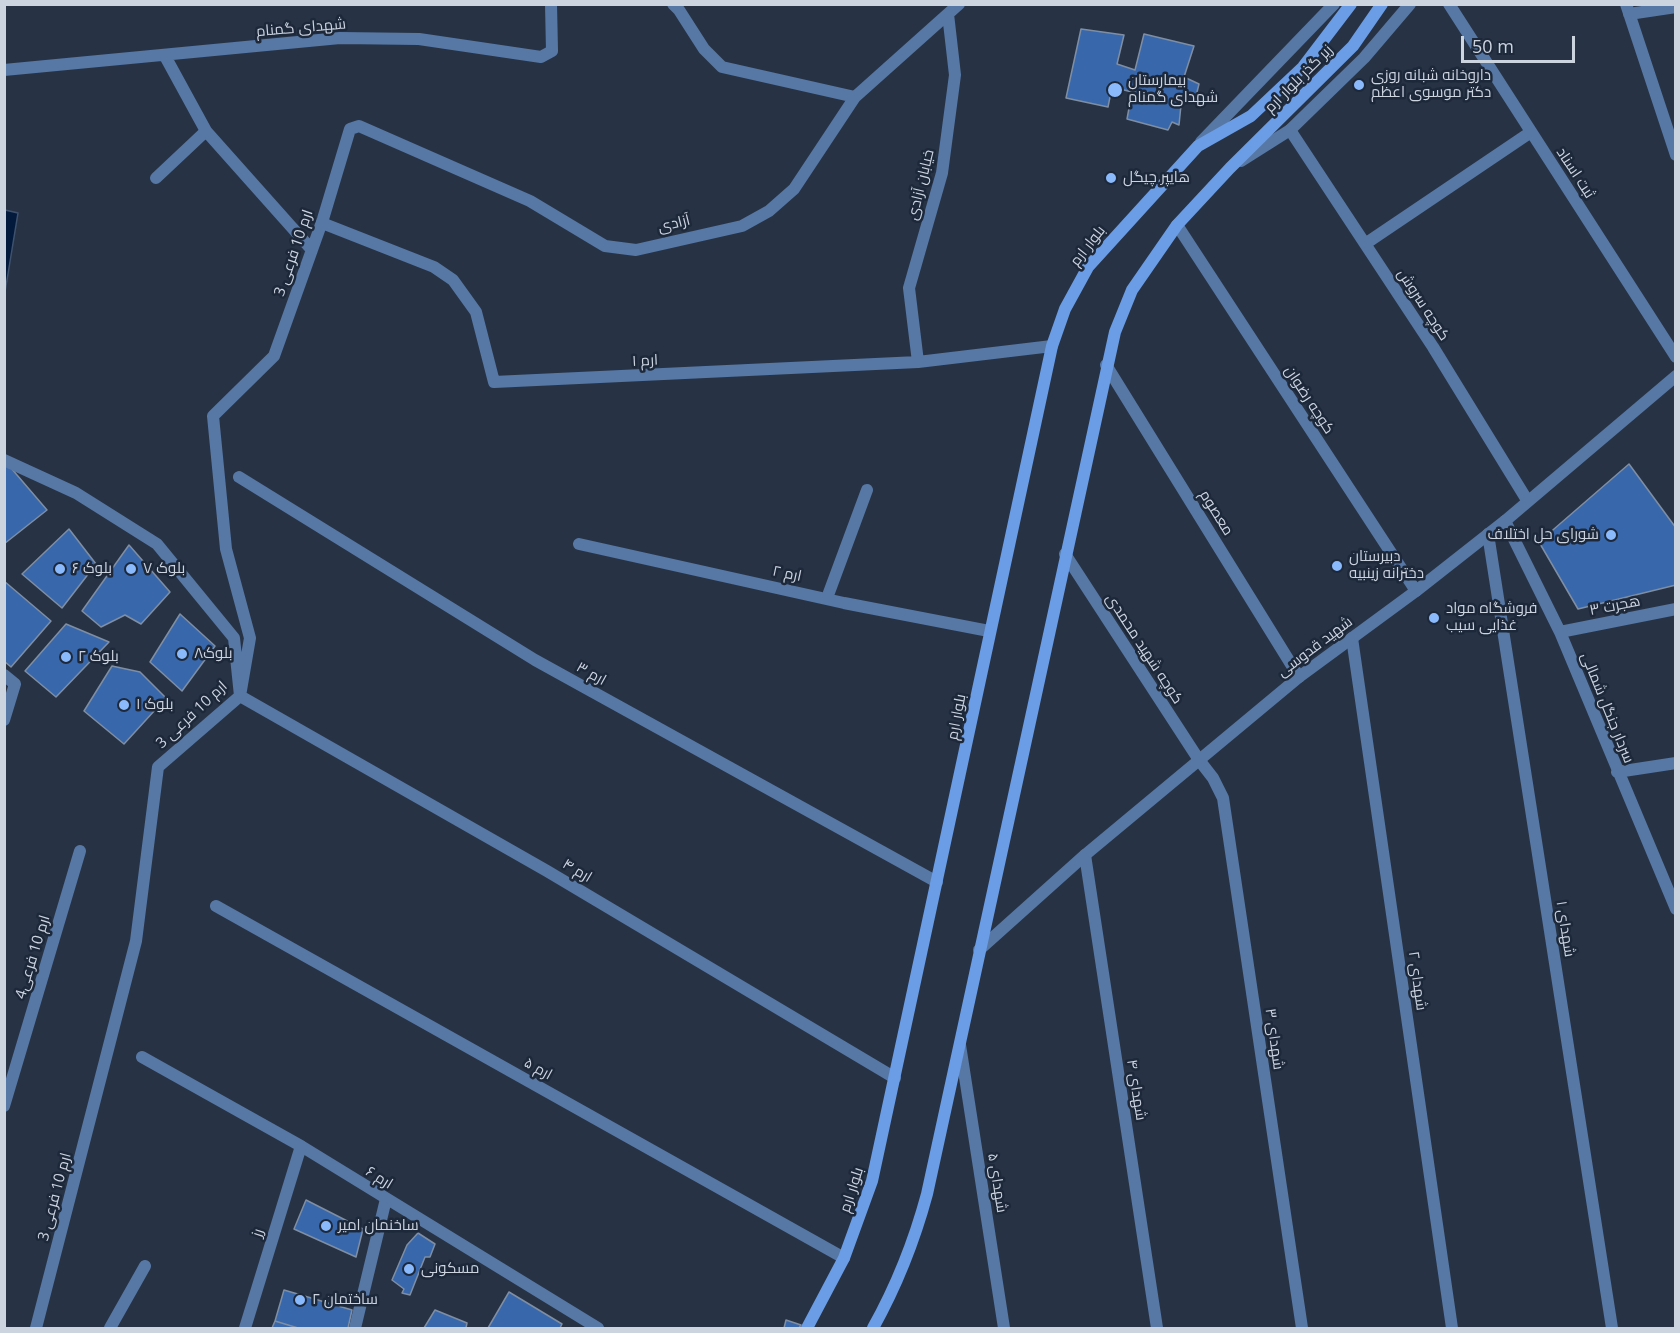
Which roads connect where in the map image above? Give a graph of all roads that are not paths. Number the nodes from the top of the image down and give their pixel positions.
1 (551, 4) edge
2 (673, 4) edge
3 (959, 4) edge
4 (1334, 4) edge
5 (1351, 4) edge
6 (1382, 4) edge
7 (1410, 4) edge
8 (1449, 4) edge
9 (1676, 7) edge
10 (1627, 9) edge
11 (948, 14) junction
12 (165, 57) junction
13 (4, 70) edge
14 (855, 97) junction
15 (1290, 130) junction
16 (206, 131) junction
17 (1531, 132) junction
18 (1198, 146) junction
19 (342, 149) joint
20 (1676, 155) edge
21 (1230, 168) junction
22 (156, 178) dead end
23 (322, 223) junction
24 (1177, 225) junction
25 (1365, 244) junction
26 (312, 250) junction
27 (1052, 346) junction
28 (1676, 357) edge
29 (918, 362) junction
30 (1106, 365) junction
31 (1676, 376) edge
32 (4, 460) edge
33 (239, 477) dead end
34 (867, 490) dead end
35 (1527, 500) junction
36 (1505, 521) junction
37 (1488, 534) junction
38 (579, 544) dead end
39 (1065, 554) junction
40 (1416, 591) junction
41 (827, 598) junction
42 (1676, 609) edge
43 (989, 631) junction
44 (1560, 632) junction
45 (1352, 638) junction
46 (4, 675) edge
47 (1299, 677) junction
48 (240, 696) junction
49 (4, 720) edge
50 (1199, 760) junction
51 (1676, 763) edge
52 (1617, 772) junction
53 (80, 851) dead end
54 (1085, 855) junction
55 (937, 882) junction
56 (216, 906) dead end
57 (1676, 909) edge
58 (979, 950) junction
59 (960, 1042) junction
60 (142, 1057) dead end
61 (895, 1078) junction
62 (4, 1106) edge
63 (301, 1146) junction
64 (386, 1200) junction
65 (844, 1258) junction
66 (145, 1266) dead end
67 (36, 1329) edge
68 (111, 1329) edge
69 (245, 1329) edge
70 (355, 1329) edge
71 (598, 1329) edge
72 (807, 1329) edge
73 (873, 1329) edge
74 (1004, 1329) edge
75 (1157, 1329) edge
76 (1302, 1329) edge
77 (1452, 1329) edge
78 (1612, 1329) edge

1 - 12 street, شهدای گمنام
2 - 14 street
3 - 11 street, آزادی
4 - 18 street
5 - 18 main road, زیر گذر بلوار ارم
6 - 21 main road, زیر گذر بلوار ارم
7 - 15 street
8 - 17 street, ثبت اسناد
9 - 10 street
10 - 20 street
11 - 14 street, آزادی
11 - 29 street, خیابان آزادی
12 - 13 street, شهدای گمنام
12 - 16 street
14 - 19 street, آزادی
15 - 21 street
15 - 25 street, کوچه سروش
16 - 22 street
16 - 26 street
17 - 25 street
17 - 28 street, ثبت اسناد
18 - 27 main road, بلوار ارم
19 - 23 street, ارم 10 فرعی 3
21 - 24 main road
23 - 26 street, ارم 10 فرعی 3
23 - 29 street, ارم ۱
24 - 30 main road
24 - 40 street, کوچه رضوان
25 - 35 street, کوچه سروش
26 - 48 street, ارم 10 فرعی 3
27 - 29 street, ارم ۱
27 - 43 main road, بلوار ارم
30 - 39 main road
30 - 47 street, معصوم
31 - 35 street, شهید قدوسی
32 - 48 street
33 - 55 street, ارم ۳
34 - 41 street
35 - 36 street, شهید قدوسی
36 - 37 street, شهید قدوسی
36 - 44 street, سردار جنگل شمالی
37 - 40 street, شهید قدوسی
37 - 78 street, شهدای ۱
38 - 41 street, ارم ۲
39 - 50 street, کوچه شهید محمدی
39 - 58 main road
40 - 45 street, شهید قدوسی
41 - 43 street, ارم ۲
42 - 44 street, هجرت ۳
43 - 55 main road, بلوار ارم
44 - 52 street, سردار جنگل شمالی
45 - 47 street, شهید قدوسی
45 - 77 street, شهدای ۲
46 - 49 street
47 - 50 street, شهید قدوسی
48 - 61 street, ارم ۴
48 - 67 street, ارم 10 فرعی 3
50 - 54 street, شهید قدوسی
50 - 76 street, شهدای ۳
51 - 52 street
52 - 57 street, سردار جنگل شمالی
53 - 62 street, ارم 10 فرعی4
54 - 58 street, شهید قدوسی
54 - 75 street, شهدای ۴
55 - 61 main road, بلوار ارم
56 - 65 street, ارم ۵
58 - 59 main road
59 - 73 main road
59 - 74 street, شهدای ۵
60 - 63 street, ارم ۶
61 - 65 main road, بلوار ارم
63 - 64 street, ارم ۶
63 - 69 street, رز
64 - 70 street
64 - 71 street, ارم ۶
65 - 72 main road, بلوار ارم
66 - 68 street

